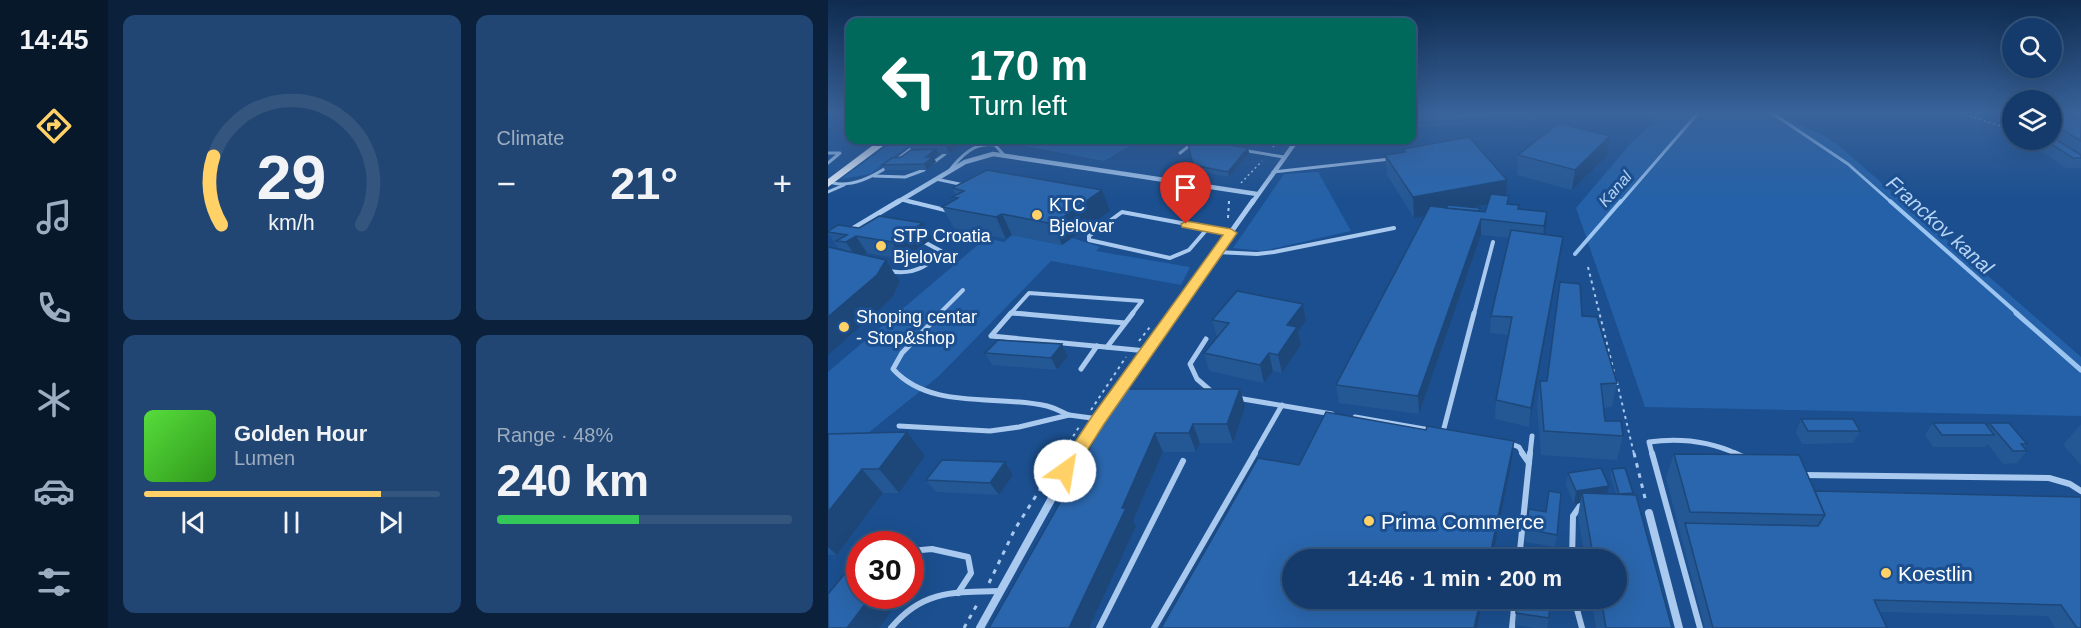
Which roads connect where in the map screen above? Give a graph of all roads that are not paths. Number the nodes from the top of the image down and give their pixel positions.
1 (881, 144) edge
2 (917, 144) edge
3 (957, 144) edge
4 (1194, 144) edge
5 (1293, 144) edge
6 (954, 147) dead end
7 (1232, 148) edge
8 (828, 153) edge
9 (1180, 153) dead end
10 (945, 154) dead end
11 (1003, 154) junction
12 (1284, 157) junction
13 (1402, 157) edge
14 (934, 162) edge
15 (828, 163) edge
16 (924, 170) edge
17 (950, 171) junction
18 (1273, 172) junction
19 (873, 176) junction
20 (936, 179) junction
21 (831, 182) edge
22 (852, 182) junction
23 (968, 186) edge
24 (828, 192) edge
25 (1257, 194) junction
26 (902, 201) junction
27 (956, 212) edge
28 (1208, 228) junction
29 (1394, 228) dead end
30 (852, 229) junction
31 (862, 231) edge
32 (845, 232) edge
33 (1231, 233) junction
34 (1493, 242) dead end
35 (926, 243) dead end
36 (1217, 252) junction
37 (884, 270) edge
38 (963, 290) dead end
39 (1012, 313) junction
40 (1125, 323) junction
41 (1206, 339) dead end
42 (1097, 346) junction
43 (1107, 347) junction
44 (1147, 351) junction
45 (1081, 369) dead end
46 (1220, 393) edge
47 (1229, 397) edge
48 (1282, 405) junction
49 (1069, 415) junction
50 (1339, 415) edge
51 (1351, 417) edge
52 (1099, 419) junction
53 (899, 426) dead end
54 (1443, 432) junction
55 (1454, 434) edge
56 (1532, 436) dead end
57 (1499, 441) edge
58 (1183, 461) dead end
59 (1529, 463) junction
60 (1753, 463) edge
61 (1795, 475) edge
62 (2081, 491) edge
63 (1588, 505) edge
64 (1648, 517) road end
65 (1520, 549) edge
66 (1572, 549) edge
67 (924, 550) edge
68 (1000, 591) junction
69 (958, 593) junction
70 (1514, 609) edge
71 (1577, 609) edge
72 (891, 628) edge
73 (980, 628) edge
74 (1099, 628) edge
75 (1154, 628) edge
76 (1512, 628) edge
77 (1582, 628) edge
78 (1679, 628) edge
79 (1700, 628) edge

1 - 21 main road
2 - 19 lane
3 - 6 lane
4 - 9 lane
5 - 12 street
7 - 12 lane
8 - 15 lane
10 - 14 lane
11 - 17 street
11 - 17 lane
11 - 25 street
12 - 18 street
13 - 18 lane
16 - 19 lane
17 - 20 street
18 - 25 street
19 - 22 lane
20 - 23 lane
20 - 26 street
21 - 22 lane
22 - 24 lane
25 - 33 street
26 - 27 lane
26 - 30 street
28 - 28 lane
28 - 33 lane
29 - 36 lane
30 - 31 lane
30 - 32 street
33 - 36 street
34 - 54 lane
35 - 37 lane
36 - 44 street
38 - 49 lane
39 - 40 lane
39 - 40 lane
39 - 42 lane
40 - 43 lane
41 - 46 lane
42 - 43 lane
42 - 45 lane
43 - 44 lane
44 - 52 street
47 - 48 lane
48 - 50 lane
48 - 75 lane
49 - 52 lane
49 - 53 lane
51 - 54 lane
52 - 68 street
54 - 55 lane
56 - 59 lane
57 - 59 lane
58 - 74 lane
59 - 65 lane
60 - 79 lane
61 - 62 lane
63 - 66 lane
64 - 78 street
67 - 69 lane
68 - 69 lane
68 - 73 street
69 - 72 lane
70 - 76 lane
71 - 77 lane

